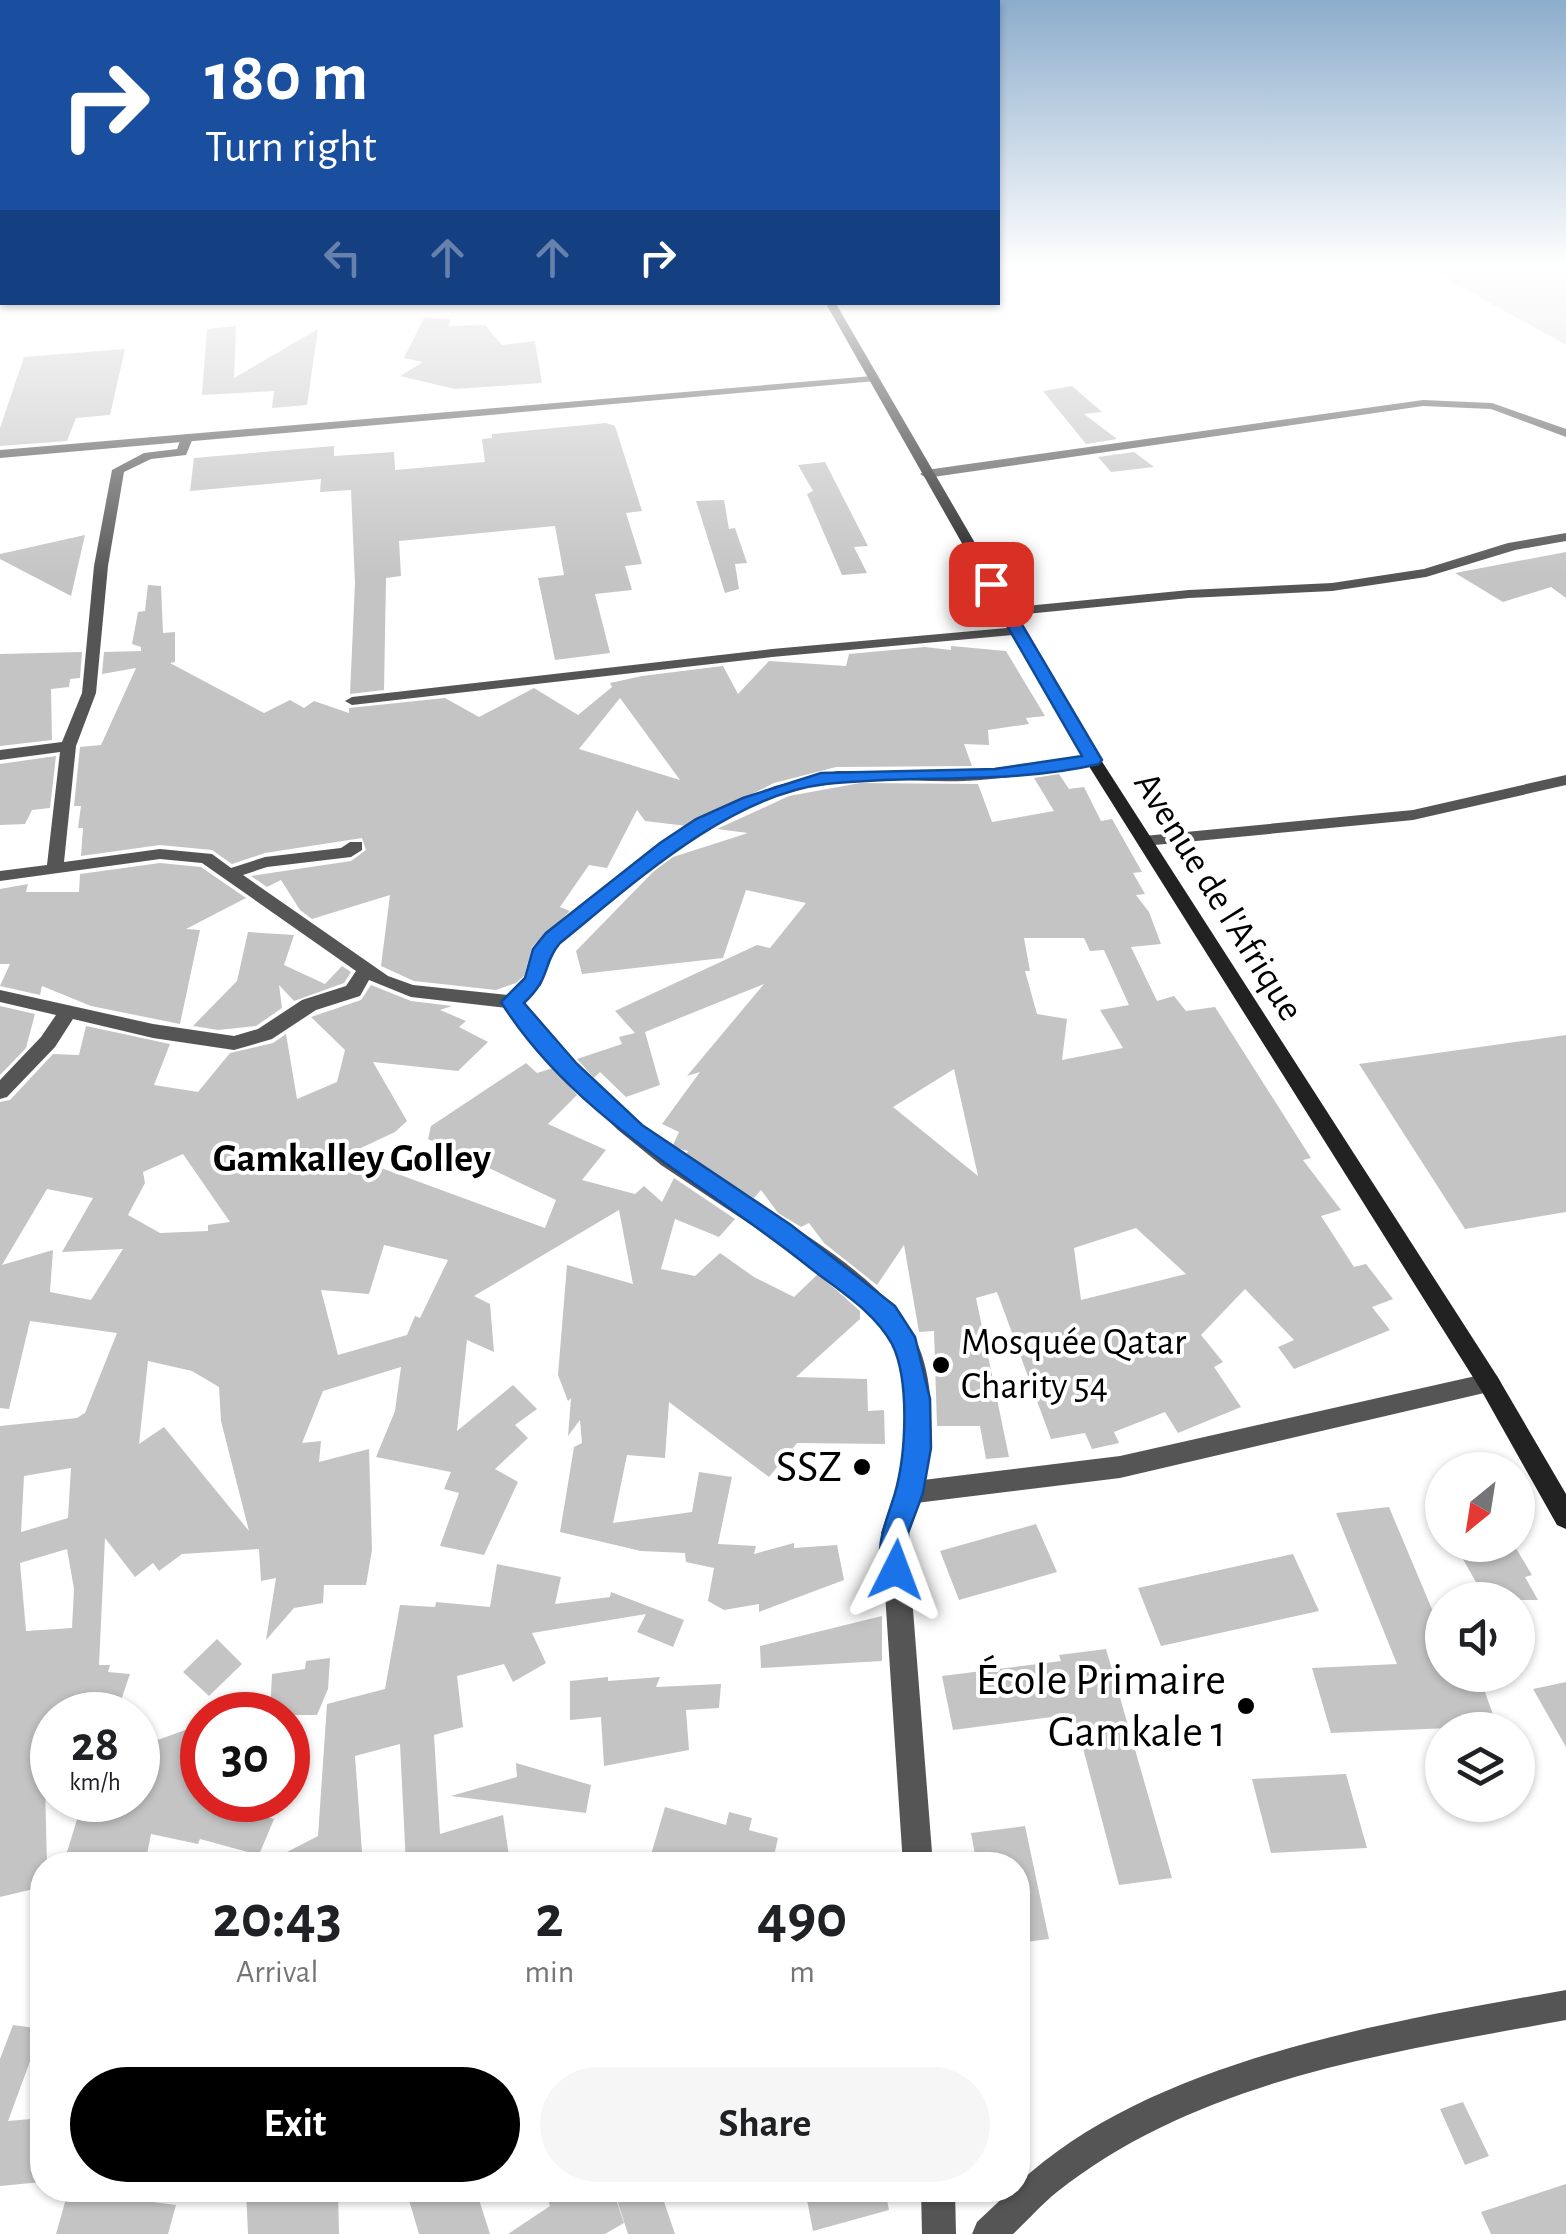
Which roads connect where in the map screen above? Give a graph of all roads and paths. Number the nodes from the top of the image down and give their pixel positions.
1 (867, 370) edge
2 (872, 379) junction
3 (1566, 433) edge
4 (188, 438) junction
5 (0, 454) edge
6 (926, 474) junction
7 (1566, 537) edge
8 (1007, 612) junction
9 (1018, 631) junction
10 (352, 700) dead end
11 (68, 746) junction
12 (0, 755) edge
13 (1093, 760) junction
14 (1566, 780) edge
15 (1144, 841) junction
16 (356, 846) dead end
17 (54, 869) junction
18 (230, 874) junction
19 (0, 876) edge
20 (366, 969) junction
21 (0, 996) edge
22 (512, 1002) junction
23 (68, 1012) junction
24 (0, 1092) edge
25 (1489, 1384) junction
26 (909, 1493) junction
27 (1566, 1518) edge
28 (917, 1852) edge
29 (1566, 2004) edge
30 (1030, 2189) edge
31 (938, 2202) edge
32 (1017, 2202) edge
33 (939, 2234) edge
34 (989, 2234) edge

1 - 2 main road, Avenue de l'Afrique
2 - 4 street
2 - 6 main road, Avenue de l'Afrique
3 - 6 street
4 - 5 street
4 - 11 street
6 - 8 main road, Avenue de l'Afrique
7 - 8 street
8 - 9 main road, Avenue de l'Afrique
9 - 10 street
9 - 13 main road, Avenue de l'Afrique
11 - 12 street
11 - 17 street
13 - 15 main road, Avenue de l'Afrique
13 - 22 street
14 - 15 street
15 - 25 main road, Avenue de l'Afrique
16 - 18 street
17 - 18 street
17 - 19 street
18 - 20 street
20 - 22 street
20 - 23 street
21 - 23 street
22 - 26 street
23 - 24 street
25 - 26 street
25 - 27 main road, Avenue de l'Afrique
26 - 28 street
29 - 30 street
31 - 33 street
32 - 34 street

